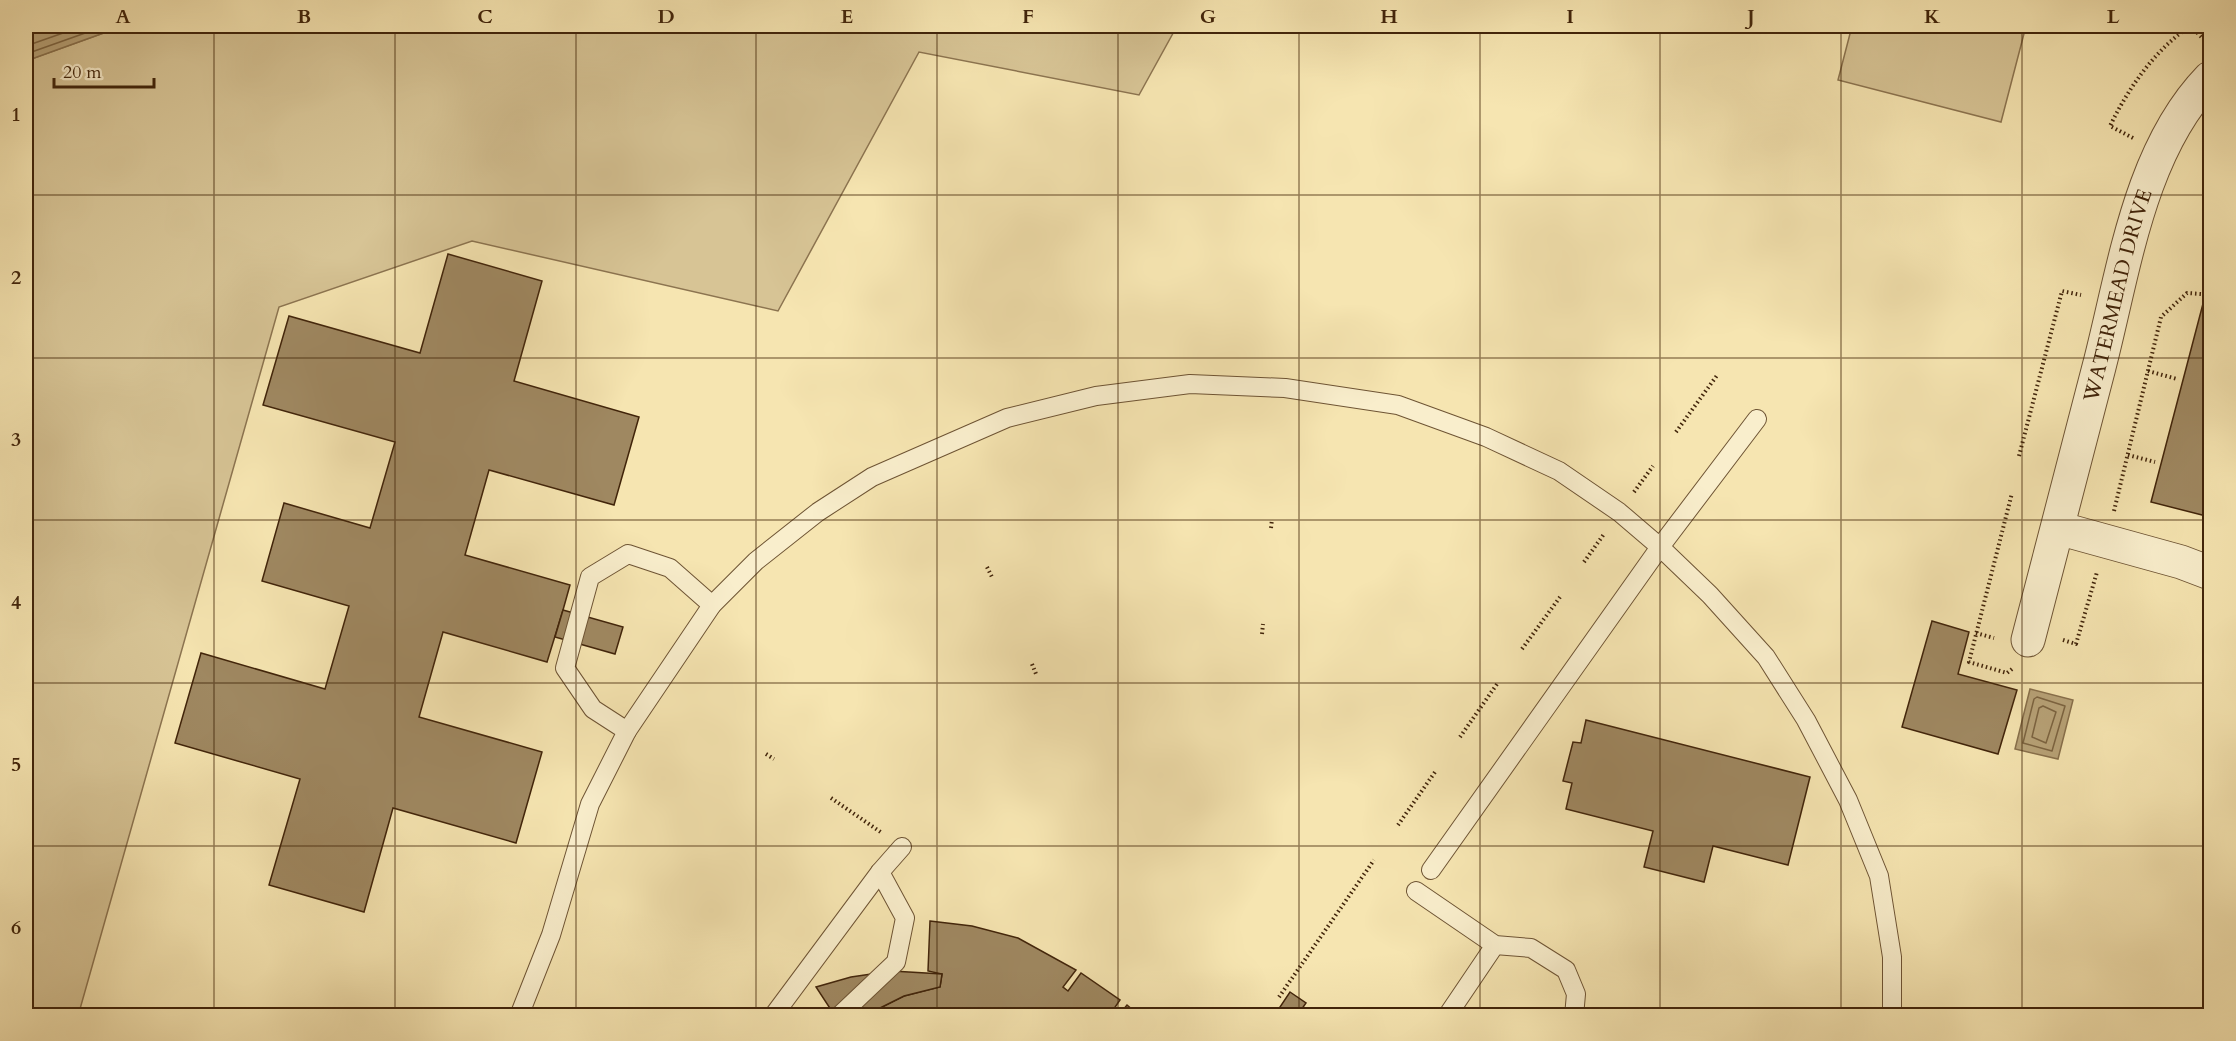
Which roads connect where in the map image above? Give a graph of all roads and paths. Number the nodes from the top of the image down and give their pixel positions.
1 (2190, 26) edge
2 (2211, 41) edge
3 (2211, 78) edge
4 (2200, 294) dead end
5 (2148, 371) junction
6 (1718, 374) dead end
7 (2177, 379) dead end
8 (1757, 420) dead end
9 (1676, 432) dead end
10 (2128, 455) junction
11 (2155, 462) dead end
12 (1653, 466) dead end
13 (1629, 498) dead end
14 (1272, 519) dead end
15 (2112, 520) dead end
16 (1272, 528) dead end
17 (2058, 528) junction
18 (1606, 531) dead end
19 (1660, 547) junction
20 (1584, 562) dead end
21 (987, 567) dead end
22 (2211, 573) edge
23 (992, 577) dead end
24 (1560, 597) dead end
25 (712, 605) junction
26 (1263, 624) dead end
27 (1262, 634) dead end
28 (2028, 640) dead end
29 (1522, 649) dead end
30 (1032, 664) dead end
31 (1036, 674) dead end
32 (1497, 684) dead end
33 (627, 731) junction
34 (1460, 737) dead end
35 (766, 754) dead end
36 (774, 759) dead end
37 (1435, 772) dead end
38 (831, 798) dead end
39 (1398, 825) dead end
40 (883, 834) dead end
41 (902, 847) dead end
42 (1374, 860) dead end
43 (1431, 870) dead end
44 (880, 872) junction
45 (1416, 891) dead end
46 (1495, 945) junction
47 (1279, 997) dead end
48 (519, 1016) edge
49 (774, 1016) edge
50 (839, 1016) edge
51 (1447, 1016) edge
52 (1574, 1016) edge
53 (1892, 1016) edge

1 - 2 path
3 - 17 street, WATERMEAD DRIVE
4 - 5 path
5 - 7 path
5 - 10 path
6 - 9 path
8 - 19 lane
10 - 11 path
10 - 15 path
12 - 13 path
14 - 16 path
17 - 22 street
17 - 28 street, WATERMEAD DRIVE
18 - 20 path
19 - 25 lane
19 - 43 lane
19 - 53 lane
21 - 23 path
24 - 29 path
25 - 33 lane
25 - 33 lane
26 - 27 path
30 - 31 path
32 - 34 path
33 - 48 lane
35 - 36 path
37 - 39 path
38 - 40 path
41 - 44 lane
42 - 47 path
44 - 49 lane
44 - 50 lane
45 - 46 lane
46 - 51 lane
46 - 52 lane

